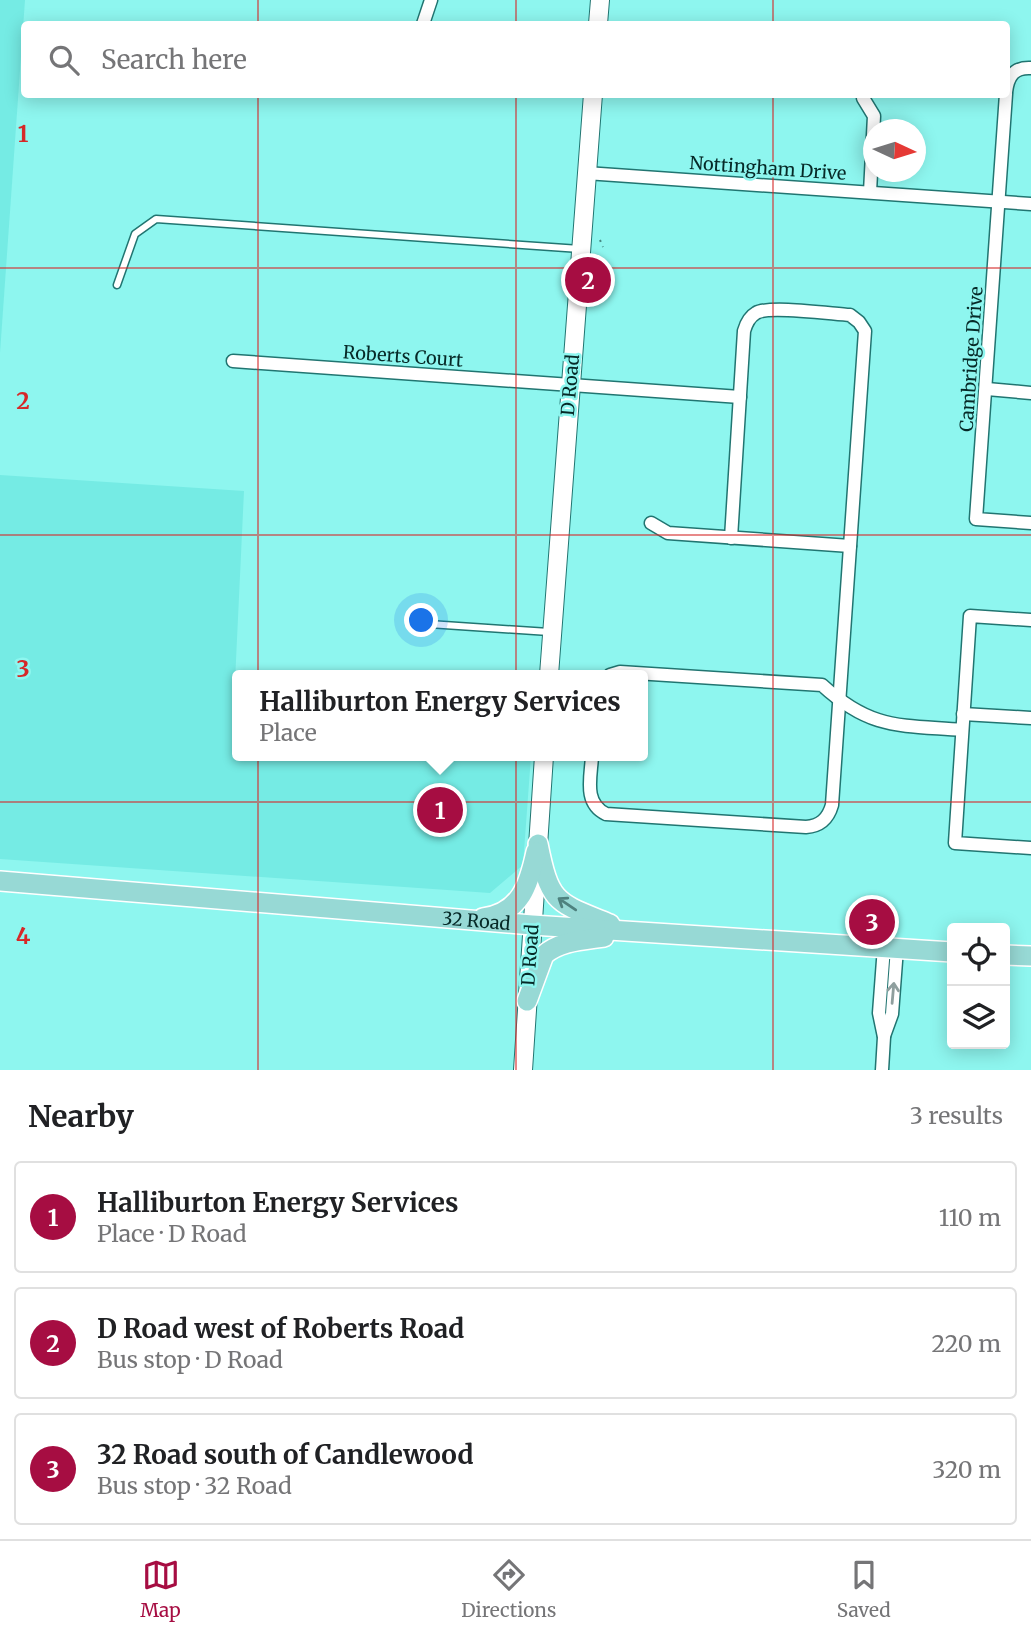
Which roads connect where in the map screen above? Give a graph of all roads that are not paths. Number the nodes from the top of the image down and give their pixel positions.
1 (431, 0) edge
2 (600, 0) edge
3 (424, 21) edge
4 (598, 21) edge
5 (1031, 68) edge
6 (1010, 77) edge
7 (593, 98) edge
8 (863, 98) dead end
9 (1006, 98) edge
10 (586, 173) junction
11 (870, 192) junction
12 (999, 202) junction
13 (1031, 204) edge
14 (582, 249) junction
15 (117, 285) dead end
16 (233, 361) dead end
17 (570, 387) junction
18 (987, 389) junction
19 (1031, 393) edge
20 (740, 397) junction
21 (651, 523) dead end
22 (1031, 523) edge
23 (731, 538) junction
24 (850, 546) junction
25 (1031, 620) edge
26 (429, 624) dead end
27 (552, 633) junction
28 (549, 670) edge
29 (648, 674) edge
30 (839, 700) junction
31 (963, 714) junction
32 (1031, 718) edge
33 (962, 730) junction
34 (544, 761) edge
35 (592, 761) edge
36 (538, 844) junction
37 (1031, 848) edge
38 (0, 881) edge
39 (464, 920) junction
40 (533, 925) junction
41 (629, 932) junction
42 (891, 947) junction
43 (947, 952) edge
44 (1010, 955) edge
45 (1031, 956) edge
46 (527, 1000) junction
47 (523, 1070) edge
48 (882, 1070) edge

1 - 3 street
2 - 4 street
5 - 6 street
7 - 10 street, D Road
8 - 11 street
9 - 12 street, Cambridge Drive
10 - 11 street, Nottingham Drive
10 - 14 street, D Road
11 - 12 street, Nottingham Drive
12 - 13 street, Nottingham Drive
12 - 18 street, Cambridge Drive
14 - 15 lane
14 - 17 street, D Road
16 - 17 street, Roberts Court
17 - 20 street, Roberts Court
17 - 27 street, D Road
18 - 19 street
18 - 22 street, Cambridge Drive
20 - 23 street
20 - 24 street
21 - 23 street
23 - 24 street
24 - 30 street
25 - 31 street
26 - 27 lane
27 - 28 street, D Road
29 - 30 street
30 - 33 street
30 - 35 street
31 - 32 street
31 - 33 street
33 - 37 street
34 - 36 street, D Road
36 - 39 main road
36 - 40 street, D Road
41 -> 36 main road
38 - 39 main road, 32 Road
39 - 40 main road, 32 Road
40 - 41 main road, 32 Road
40 - 46 street, D Road
41 - 42 main road, 32 Road
41 - 46 main road
42 - 43 main road, 32 Road
42 - 48 street
44 - 45 main road
46 - 47 street, D Road

